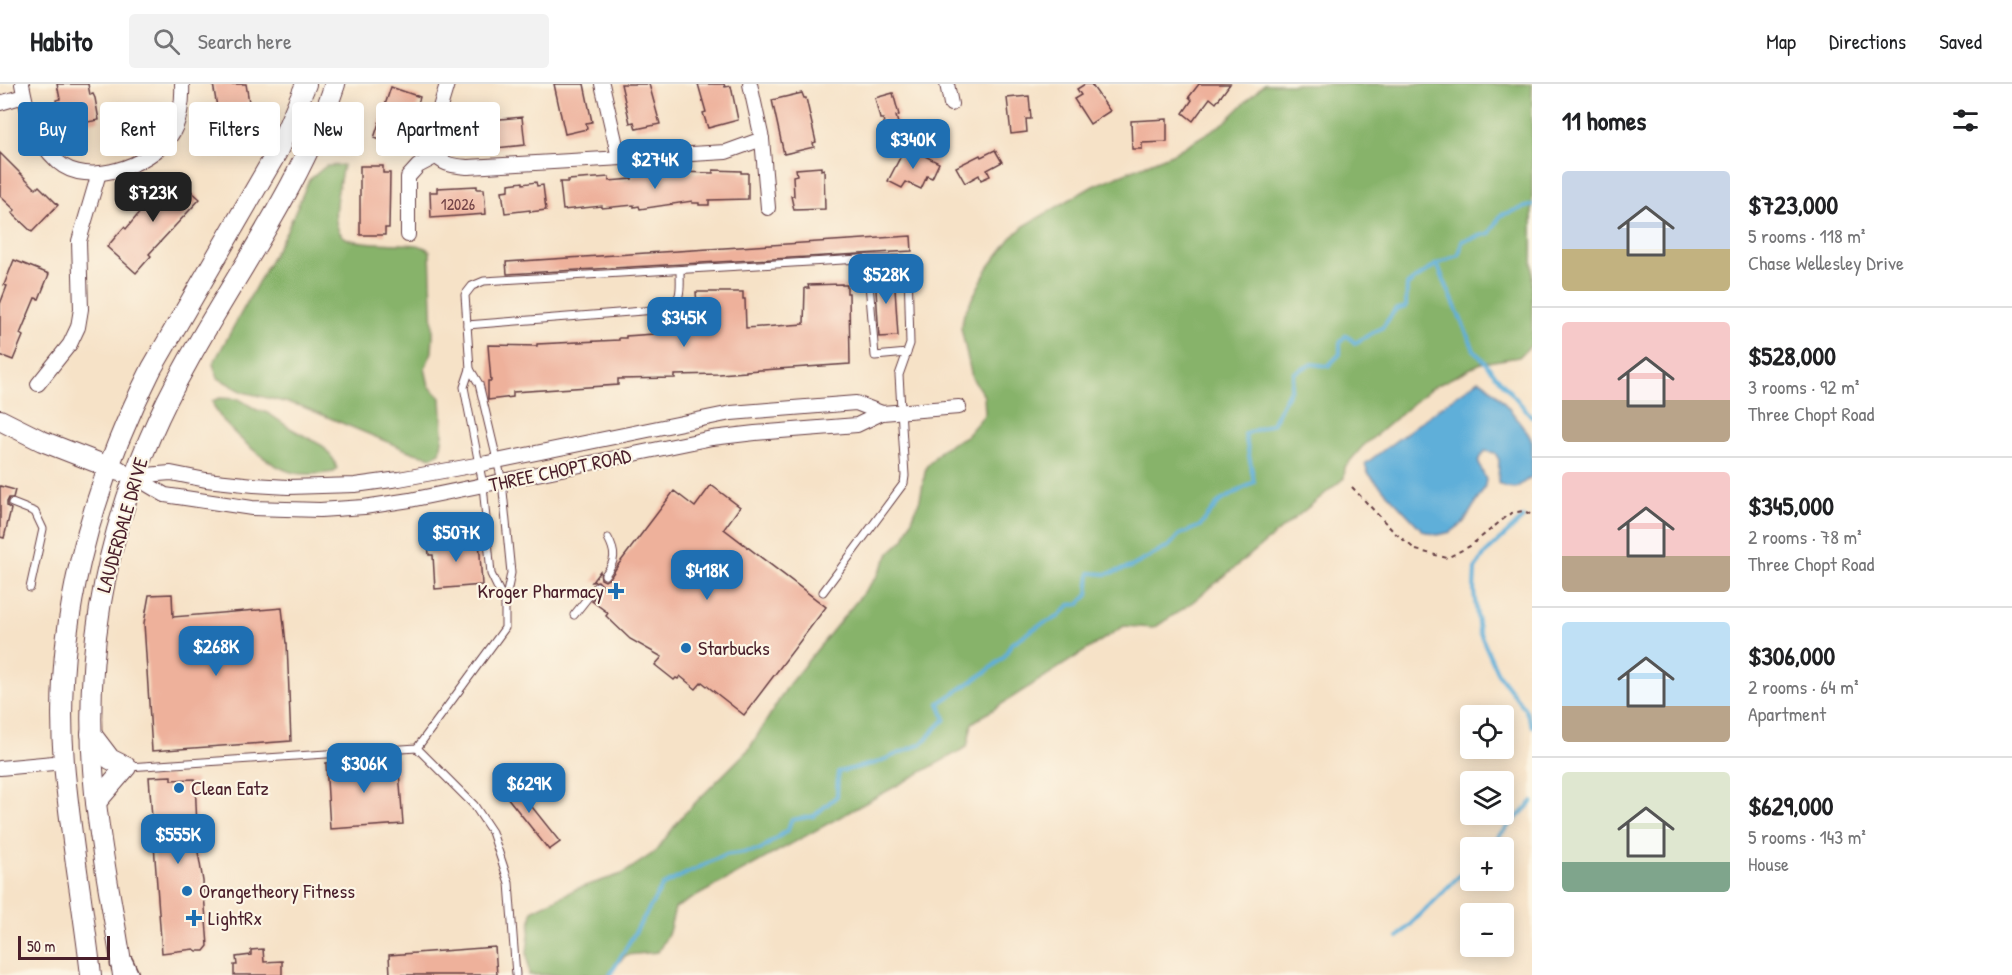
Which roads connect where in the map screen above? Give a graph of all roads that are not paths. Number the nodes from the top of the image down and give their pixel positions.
1 (183, 84) edge
2 (306, 84) edge
3 (335, 84) edge
4 (447, 84) edge
5 (602, 84) edge
6 (750, 84) edge
7 (947, 84) edge
8 (23, 90) edge
9 (443, 102) edge
10 (0, 103) edge
11 (951, 104) dead end
12 (762, 139) junction
13 (437, 156) joint
14 (619, 158) junction
15 (99, 173) junction
16 (768, 208) dead end
17 (408, 236) dead end
18 (867, 259) junction
19 (680, 271) junction
20 (467, 325) junction
21 (907, 353) junction
22 (470, 369) junction
23 (38, 384) dead end
24 (959, 406) dead end
25 (902, 411) junction
26 (882, 413) junction
27 (0, 420) edge
28 (498, 460) junction
29 (479, 464) junction
30 (108, 467) junction
31 (133, 476) junction
32 (502, 481) junction
33 (483, 485) junction
34 (12, 503) dead end
35 (608, 538) dead end
36 (605, 575) dead end
37 (597, 586) dead end
38 (30, 588) dead end
39 (823, 592) dead end
40 (505, 603) junction
41 (574, 615) dead end
42 (91, 734) junction
43 (417, 747) junction
44 (64, 762) junction
45 (126, 767) junction
46 (0, 768) edge
47 (96, 802) junction
48 (124, 971) edge
49 (91, 975) edge
50 (516, 975) edge

1 - 15 street
2 - 30 main road, LAUDERDALE DRIVE
3 - 31 main road, LAUDERDALE DRIVE
4 - 9 street
5 - 14 street
6 - 12 street
7 - 11 street
8 - 10 street
8 - 15 street
12 - 14 street
12 - 16 street
13 - 14 street
13 - 17 street
15 - 23 street
18 - 19 lane
18 - 21 lane
18 - 21 lane
19 - 20 lane
19 - 20 lane
20 - 22 lane
21 - 25 lane
22 - 28 lane
22 - 29 lane
24 - 25 street, THREE CHOPT ROAD
25 - 26 street, THREE CHOPT ROAD
25 - 39 lane
26 - 28 street, THREE CHOPT ROAD
26 - 32 street, THREE CHOPT ROAD
27 - 30 main road, THREE CHOPT ROAD
28 - 29 street, THREE CHOPT ROAD
28 - 32 lane
29 - 31 street, THREE CHOPT ROAD
29 - 33 lane
30 - 31 main road, THREE CHOPT ROAD
30 - 44 main road, LAUDERDALE DRIVE
31 - 33 street, THREE CHOPT ROAD
31 - 42 main road, LAUDERDALE DRIVE
32 - 33 street, THREE CHOPT ROAD
32 - 40 lane
33 - 40 lane
34 - 38 lane
35 - 36 lane
37 - 41 lane
40 - 43 lane
42 - 45 main road
42 - 47 main road, LAUDERDALE DRIVE
43 - 45 lane
43 - 50 lane
44 - 46 street
44 - 49 main road, LAUDERDALE DRIVE
45 - 47 main road
47 - 48 main road, LAUDERDALE DRIVE

